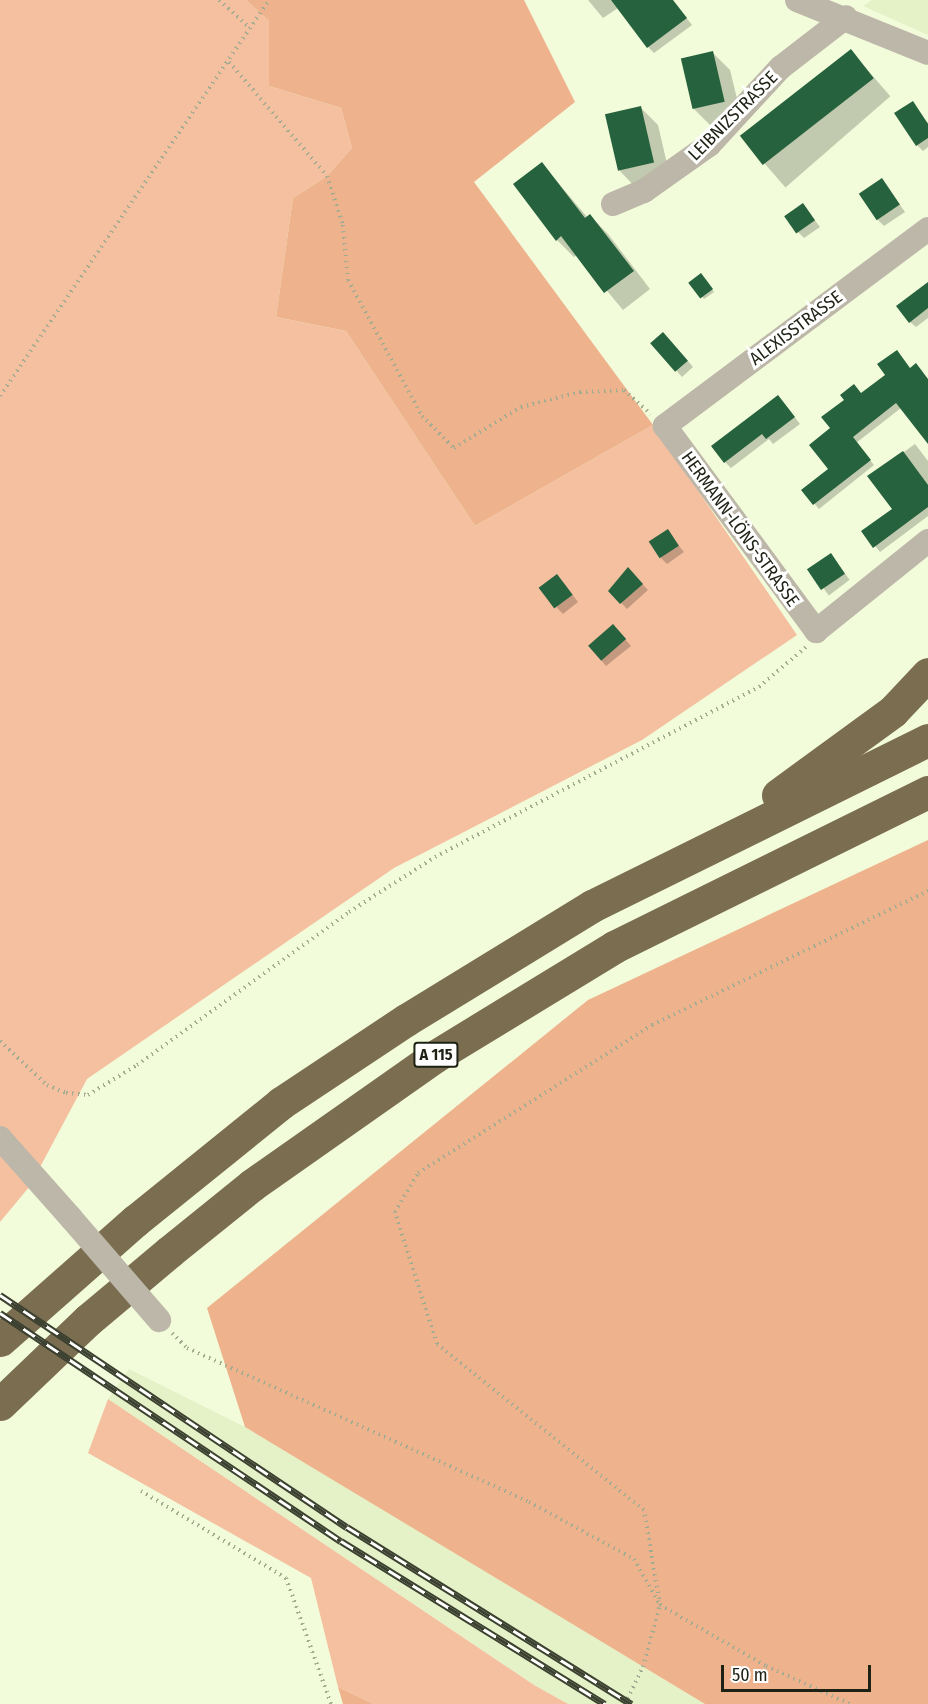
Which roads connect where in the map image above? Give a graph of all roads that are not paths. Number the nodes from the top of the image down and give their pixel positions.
1 (797, 0) edge
2 (846, 17) junction
3 (928, 53) edge
4 (613, 204) dead end
5 (928, 229) edge
6 (665, 426) joint
7 (928, 541) edge
8 (928, 674) edge
9 (928, 740) edge
10 (928, 792) edge
11 (711, 844) junction
12 (0, 1138) edge
13 (159, 1320) road end
14 (0, 1340) edge
15 (0, 1404) edge

1 - 2 street
2 - 3 street
2 - 4 street, LEIBNIZSTRASSE
5 - 6 street, ALEXISSTRASSE
6 - 7 street, HERMANN-LÖNS-STRASSE
8 - 11 highway
9 - 11 highway, A 115
10 - 15 highway, A 115
11 - 14 highway, A 115
12 - 13 street, bridge

